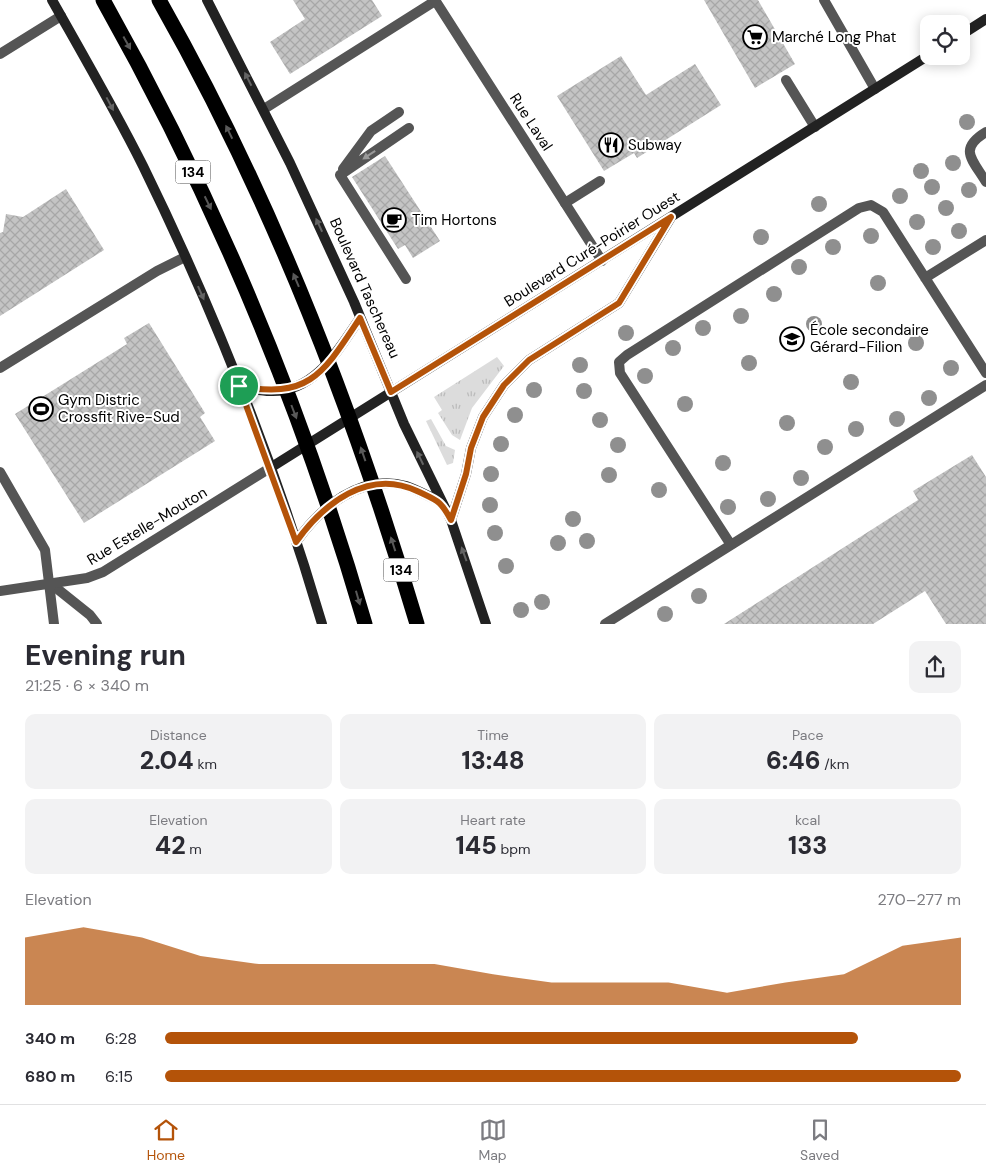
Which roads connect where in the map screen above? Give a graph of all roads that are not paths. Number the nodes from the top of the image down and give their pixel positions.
1 (52, 0) edge
2 (103, 0) edge
3 (159, 0) edge
4 (207, 0) edge
5 (435, 0) edge
6 (824, 0) edge
7 (61, 16) junction
8 (986, 20) edge
9 (970, 30) edge
10 (0, 54) edge
11 (920, 61) edge
12 (786, 80) dead end
13 (875, 89) junction
14 (264, 110) junction
15 (399, 112) dead end
16 (815, 127) junction
17 (409, 128) dead end
18 (986, 132) edge
19 (340, 174) junction
20 (600, 181) dead end
21 (986, 182) edge
22 (565, 203) junction
23 (671, 217) junction
24 (986, 240) edge
25 (185, 257) junction
26 (602, 261) junction
27 (926, 278) junction
28 (406, 280) dead end
29 (360, 318) junction
30 (0, 368) edge
31 (986, 373) edge
32 (986, 385) edge
33 (239, 386) junction
34 (391, 392) junction
35 (270, 468) junction
36 (0, 472) edge
37 (441, 502) junction
38 (451, 520) junction
39 (296, 542) junction
40 (731, 545) junction
41 (50, 583) junction
42 (0, 591) edge
43 (54, 624) edge
44 (96, 624) edge
45 (322, 624) edge
46 (365, 624) edge
47 (417, 624) edge
48 (486, 624) edge
49 (605, 624) edge

1 - 7 main road
2 -> 46 highway, 134
47 -> 3 highway, 134
14 -> 4 main road, Boulevard Taschereau
5 - 14 street
5 - 22 street, Rue Laval
6 - 13 street
7 - 10 street
7 -> 25 main road
8 - 9 main road
11 - 13 main road, Boulevard Curé-Poirier Ouest
12 - 16 street
13 - 16 main road, Boulevard Curé-Poirier Ouest
29 -> 14 main road, Boulevard Taschereau
15 - 19 street
16 - 23 main road, Boulevard Curé-Poirier Ouest
17 -> 19 street
18 - 21 street
19 - 28 street
20 - 22 street
22 - 26 street, Rue Laval
23 - 26 main road, Boulevard Curé-Poirier Ouest
23 - 38 main road
24 - 27 street
25 - 30 street
25 -> 33 main road
26 - 34 main road, Boulevard Curé-Poirier Ouest
27 - 31 street
27 - 40 street
29 - 33 main road
29 - 34 main road, Boulevard Taschereau
32 - 40 street
33 - 35 main road
34 - 35 main road, Boulevard Curé-Poirier Ouest
37 -> 34 main road, Boulevard Taschereau
35 - 39 main road
35 - 41 street, Rue Estelle-Mouton
36 - 41 street
37 - 38 main road, Boulevard Taschereau
37 - 39 main road
48 -> 38 main road, Boulevard Taschereau
39 - 45 main road
40 - 49 street
41 - 42 street, Rue Estelle-Mouton
41 - 43 street
41 - 44 street

